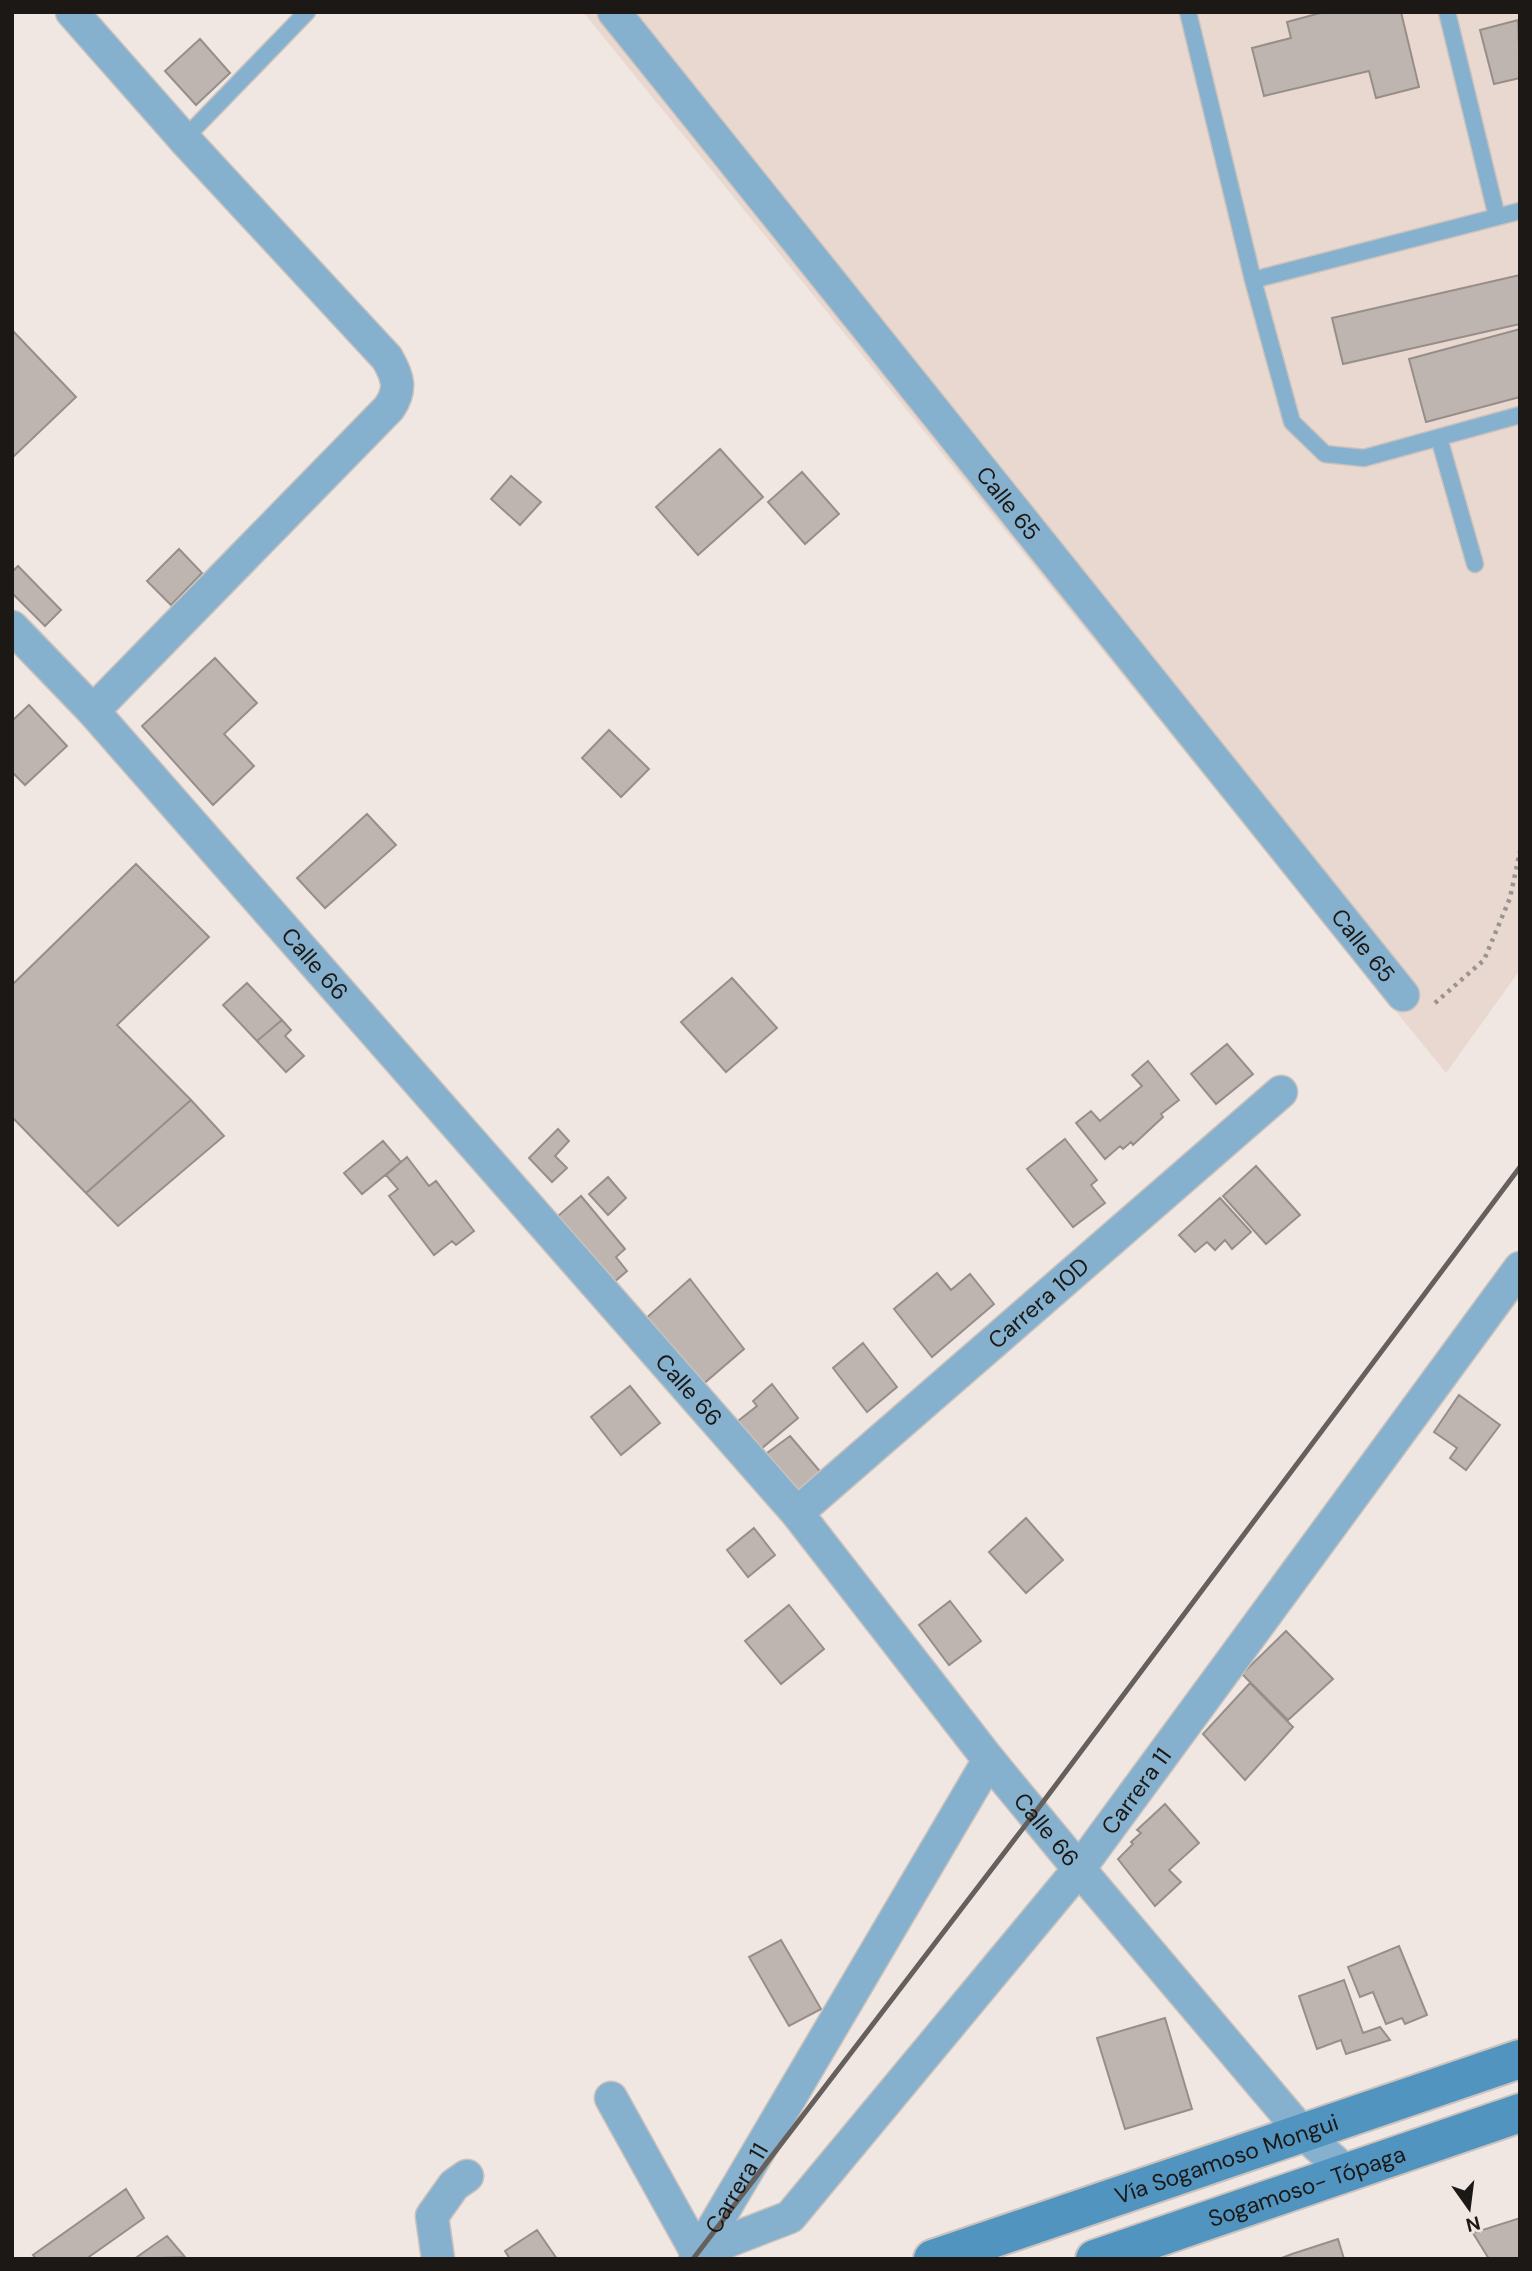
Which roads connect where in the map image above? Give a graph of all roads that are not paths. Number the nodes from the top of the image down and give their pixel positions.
1 (72, 12) edge
2 (307, 12) edge
3 (614, 12) edge
4 (1188, 12) edge
5 (1447, 12) edge
6 (184, 139) junction
7 (1520, 211) edge
8 (1497, 218) junction
9 (1252, 280) junction
10 (1520, 415) edge
11 (1439, 438) junction
12 (1475, 564) dead end
13 (12, 627) edge
14 (93, 711) junction
15 (1403, 995) road end
16 (1282, 1092) dead end
17 (1520, 1268) edge
18 (797, 1513) junction
19 (989, 1760) junction
20 (1079, 1869) junction
21 (1520, 2059) edge
22 (611, 2098) dead end
23 (1520, 2113) edge
24 (1301, 2131) junction
25 (1345, 2171) junction
26 (467, 2176) dead end
27 (696, 2256) edge
28 (438, 2259) edge
29 (933, 2259) edge
30 (1095, 2259) edge

1 - 6 street
2 - 6 lane
3 - 15 street, Calle 65
4 - 9 lane
5 - 8 lane
6 - 14 street
7 - 8 lane
8 - 9 lane
9 - 11 lane
10 - 11 lane
11 - 12 lane
13 - 14 street, Calle 66
14 - 18 street, Calle 66
16 - 18 street, Carrera 10D
17 - 20 street, Carrera 11
18 - 19 street, Calle 66
19 - 20 street, Calle 66
19 - 27 street, Carrera 11
20 - 24 street, Calle 66
20 - 27 street, Carrera 11
21 - 24 main road, Vía Sogamoso Mongui
22 - 27 street
23 - 25 main road, Sogamoso- Tópaga
24 - 25 street, Calle 66
24 - 29 main road, Vía Sogamoso Mongui
25 - 30 main road, Sogamoso- Tópaga
26 - 28 street

